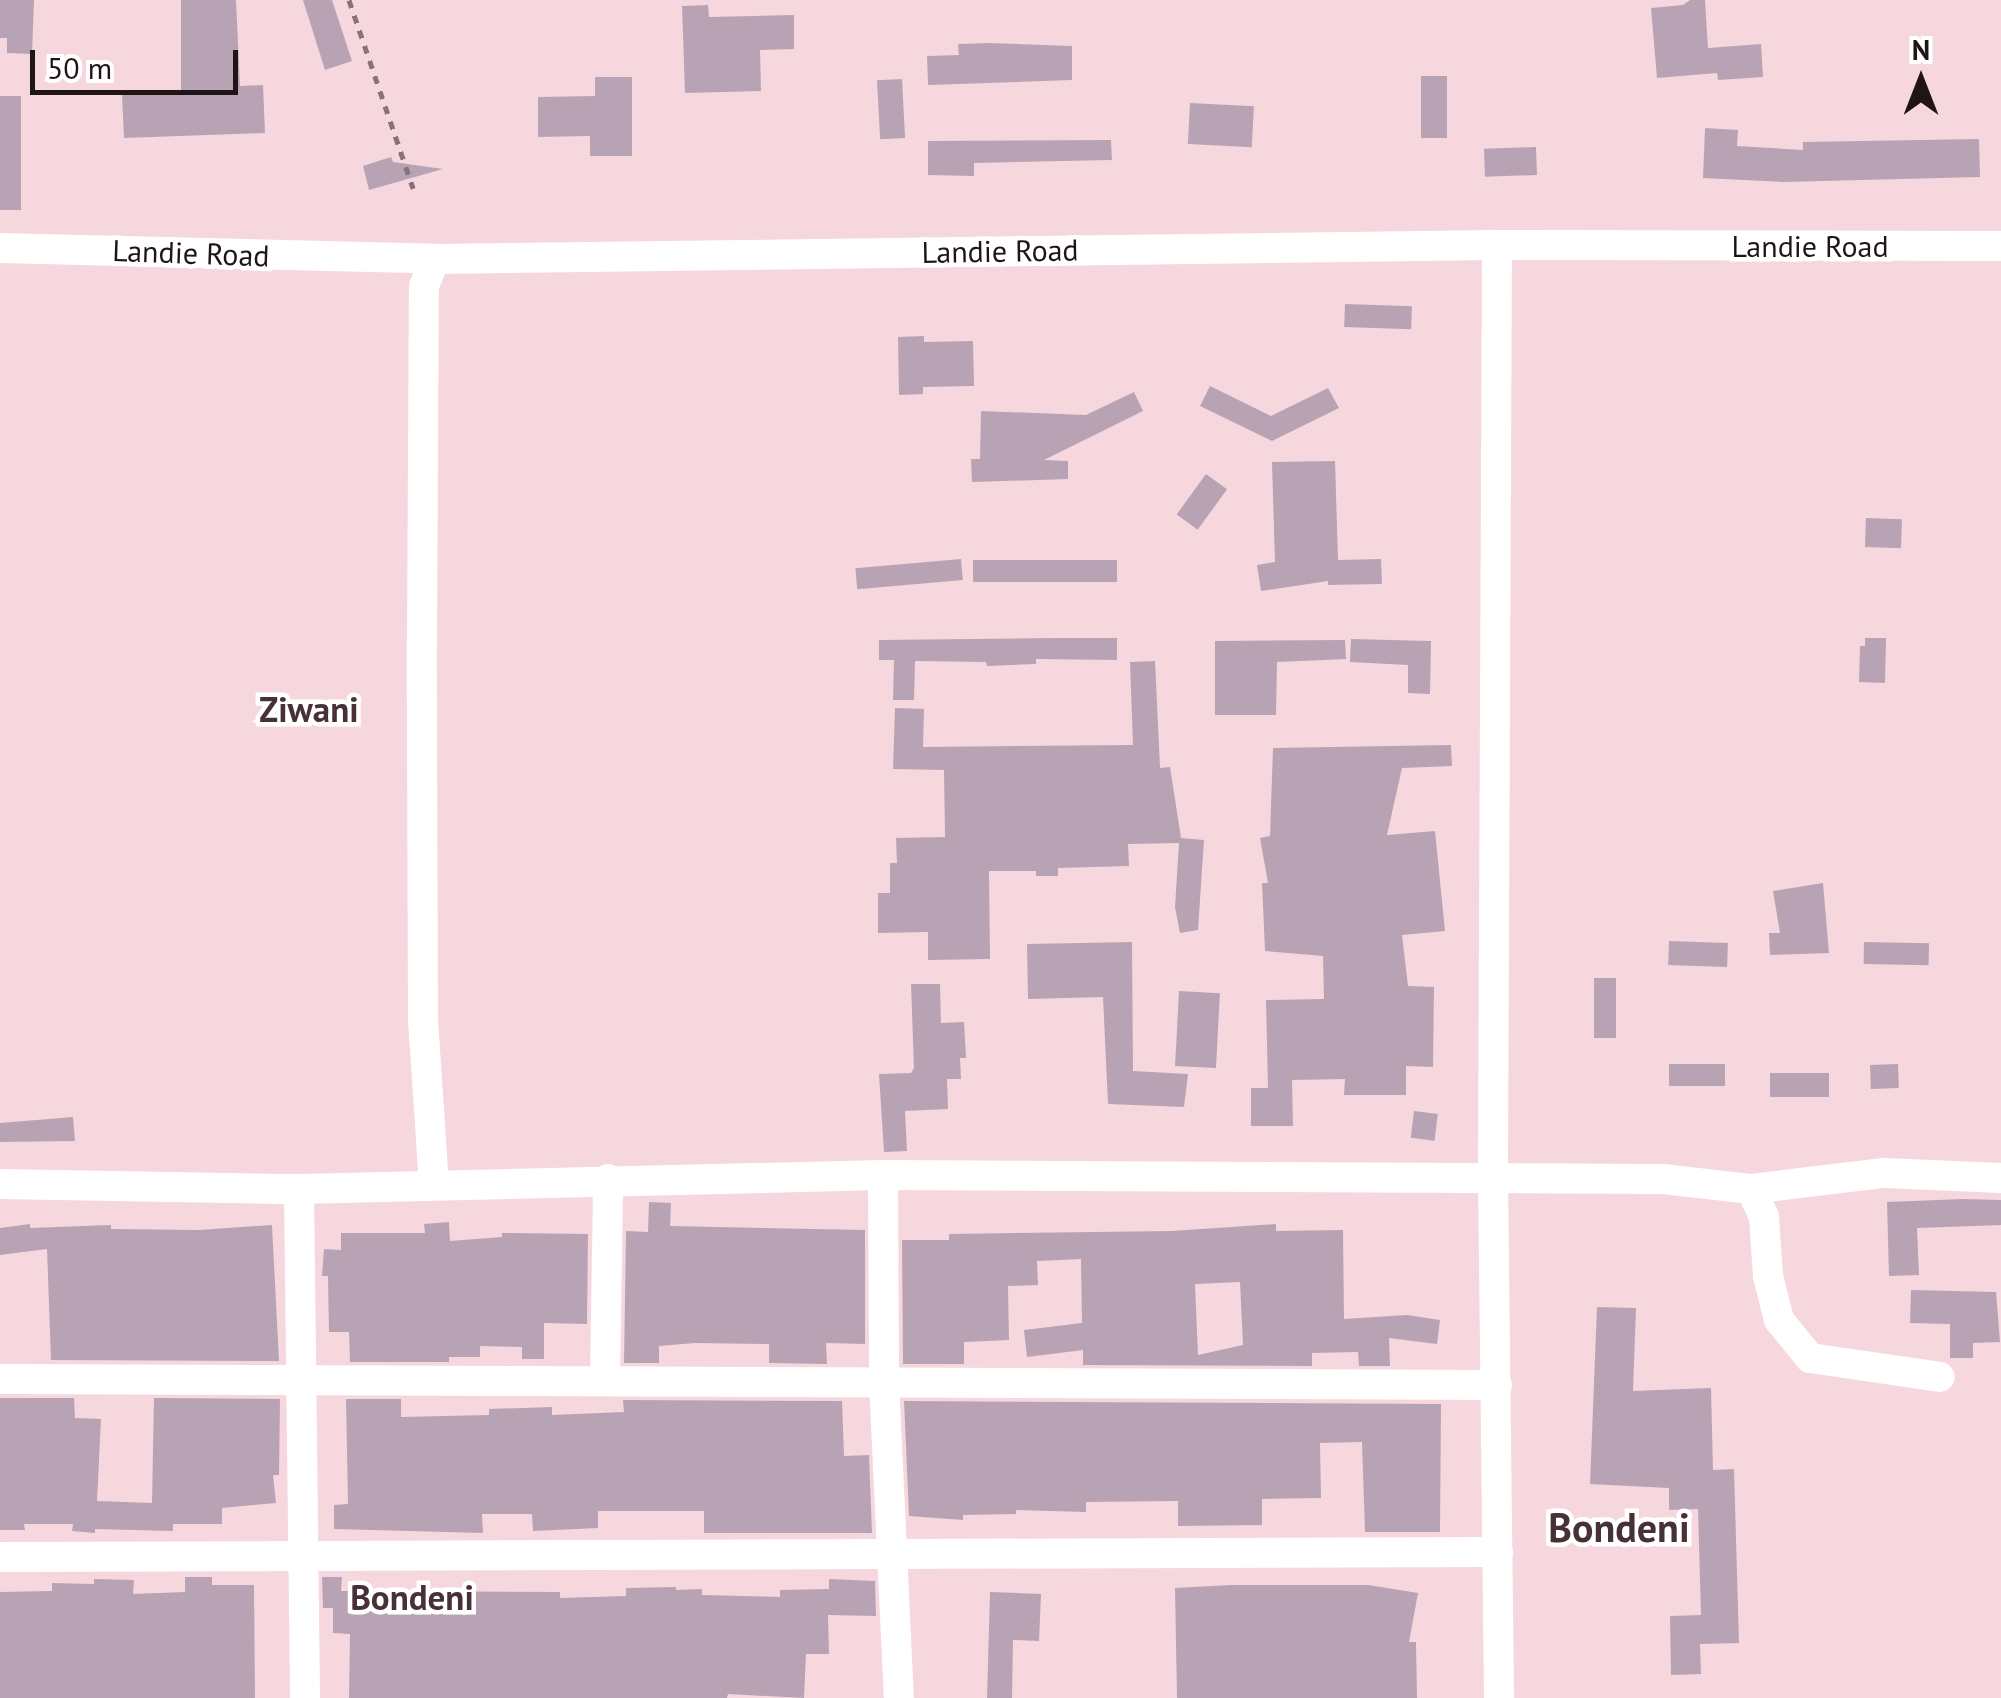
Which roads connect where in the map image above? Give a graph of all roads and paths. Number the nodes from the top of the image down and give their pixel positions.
1 (349, 0) edge
2 (413, 188) dead end
3 (1497, 244) junction
4 (2001, 246) edge
5 (0, 248) edge
6 (436, 259) junction
7 (883, 1175) junction
8 (1493, 1176) junction
9 (608, 1178) junction
10 (2001, 1178) edge
11 (0, 1184) edge
12 (434, 1185) junction
13 (300, 1189) junction
14 (1751, 1189) junction
15 (305, 1378) junction
16 (1940, 1378) dead end
17 (0, 1379) edge
18 (605, 1380) junction
19 (884, 1382) junction
20 (1498, 1385) junction
21 (1498, 1552) junction
22 (0, 1556) edge
23 (304, 1556) junction
24 (892, 1556) junction
25 (306, 1698) edge
26 (899, 1698) edge
27 (1499, 1698) edge

1 - 2 path
3 - 4 street, Landie Road
3 - 6 street, Landie Road
3 - 8 street
5 - 6 street, Landie Road
6 - 12 street
7 - 8 street
7 - 9 street
7 - 19 street
8 - 14 street
8 - 20 street
9 - 12 street
9 - 18 street
10 - 14 street
11 - 13 street
12 - 13 street
13 - 15 street
14 - 16 street
15 - 17 street
15 - 18 street
15 - 23 street
18 - 19 street
19 - 20 street
19 - 24 street
20 - 21 street
21 - 24 street
21 - 27 street
22 - 23 street
23 - 24 street
23 - 25 street
24 - 26 street

